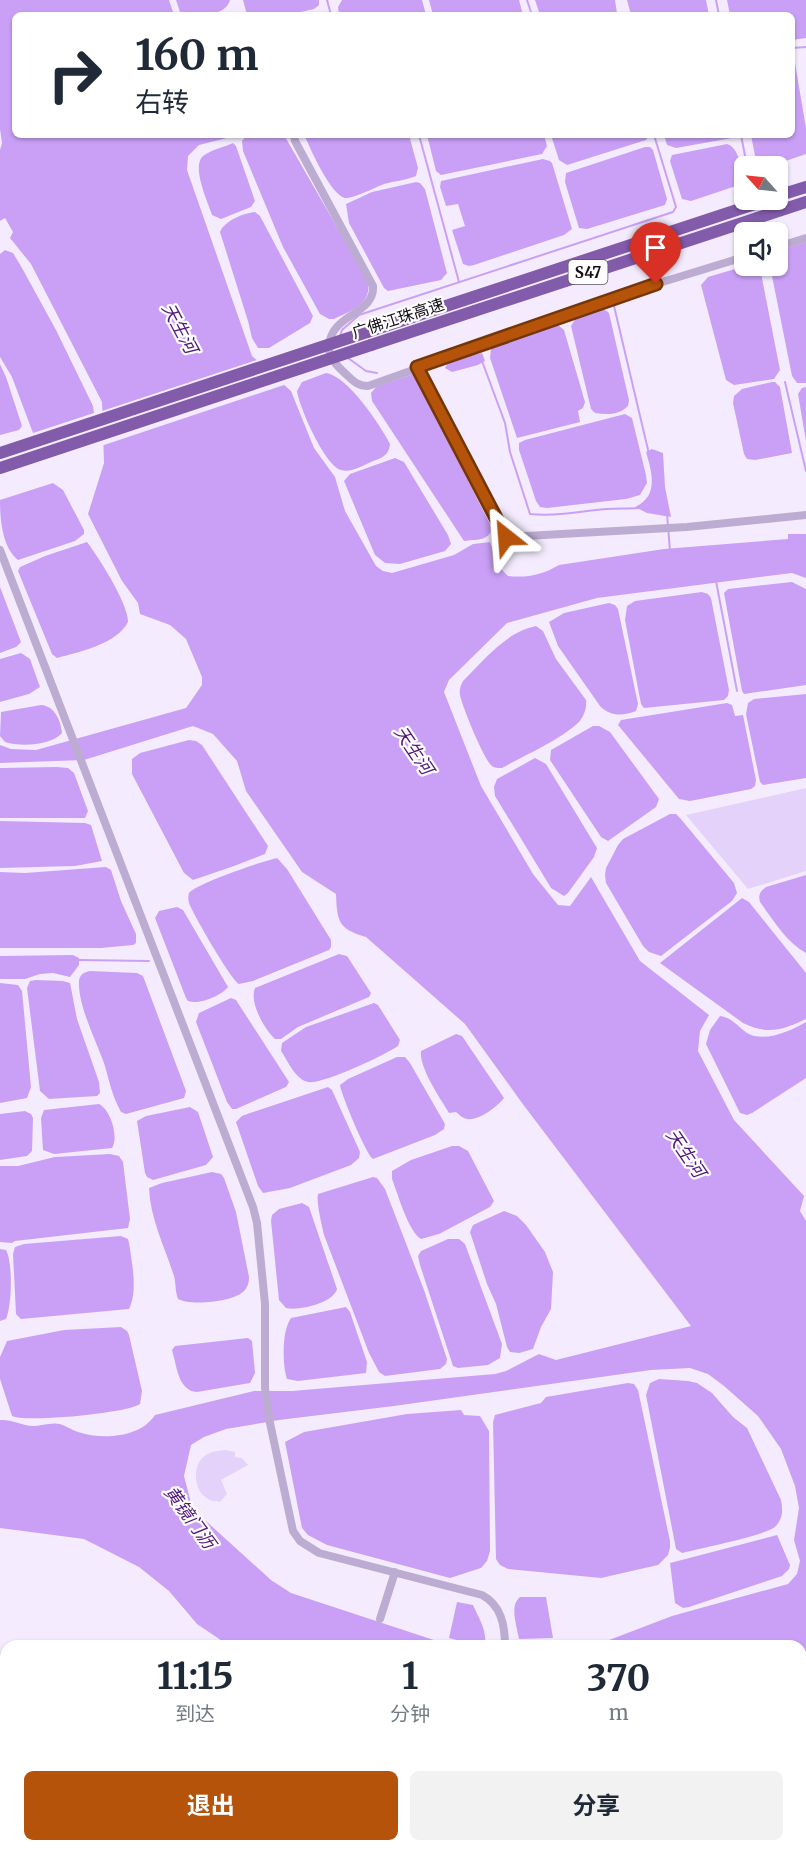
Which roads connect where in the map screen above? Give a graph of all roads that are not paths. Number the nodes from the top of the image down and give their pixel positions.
1 (294, 138) edge
2 (806, 187) edge
3 (788, 193) edge
4 (806, 202) edge
5 (739, 210) edge
6 (806, 238) edge
7 (788, 244) edge
8 (734, 260) edge
9 (369, 338) junction
10 (417, 367) junction
11 (0, 453) edge
12 (0, 468) edge
13 (806, 515) edge
14 (0, 550) edge
15 (395, 1572) junction
16 (380, 1618) dead end
17 (504, 1640) edge

1 - 10 street
2 - 3 highway
4 - 9 highway, 广佛江珠高速 / S47
5 - 9 highway, 广佛江珠高速 / S47
6 - 7 street
8 - 10 street
9 - 11 highway, 广佛江珠高速 / S47, bridge
9 - 12 highway, 广佛江珠高速 / S47, bridge
10 - 13 street
14 - 15 street
15 - 16 street
15 - 17 street

